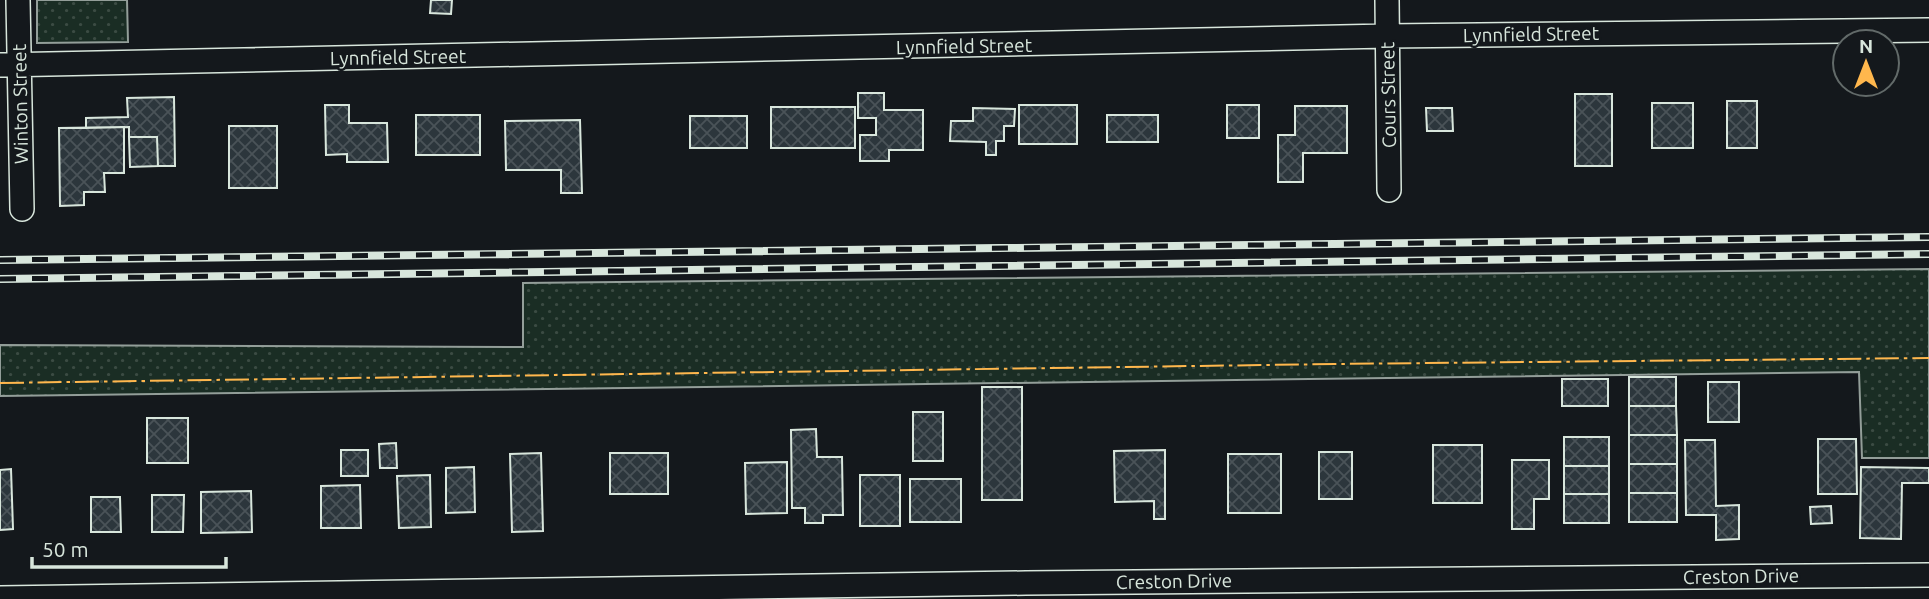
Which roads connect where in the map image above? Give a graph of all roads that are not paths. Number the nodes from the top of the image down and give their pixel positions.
1 (18, 0) edge
2 (1387, 0) edge
3 (1929, 30) edge
4 (1387, 36) junction
5 (9, 65) edge
6 (1389, 190) dead end
7 (22, 209) dead end
8 (1929, 575) edge
9 (1026, 591) edge
10 (0, 598) edge

1 - 5 street, Winton Street
2 - 4 street, Cours Street
3 - 4 street, Lynnfield Street
4 - 5 street, Lynnfield Street
4 - 6 street, Cours Street
5 - 7 street, Winton Street
8 - 9 street, Creston Drive
9 - 10 street, Creston Drive

